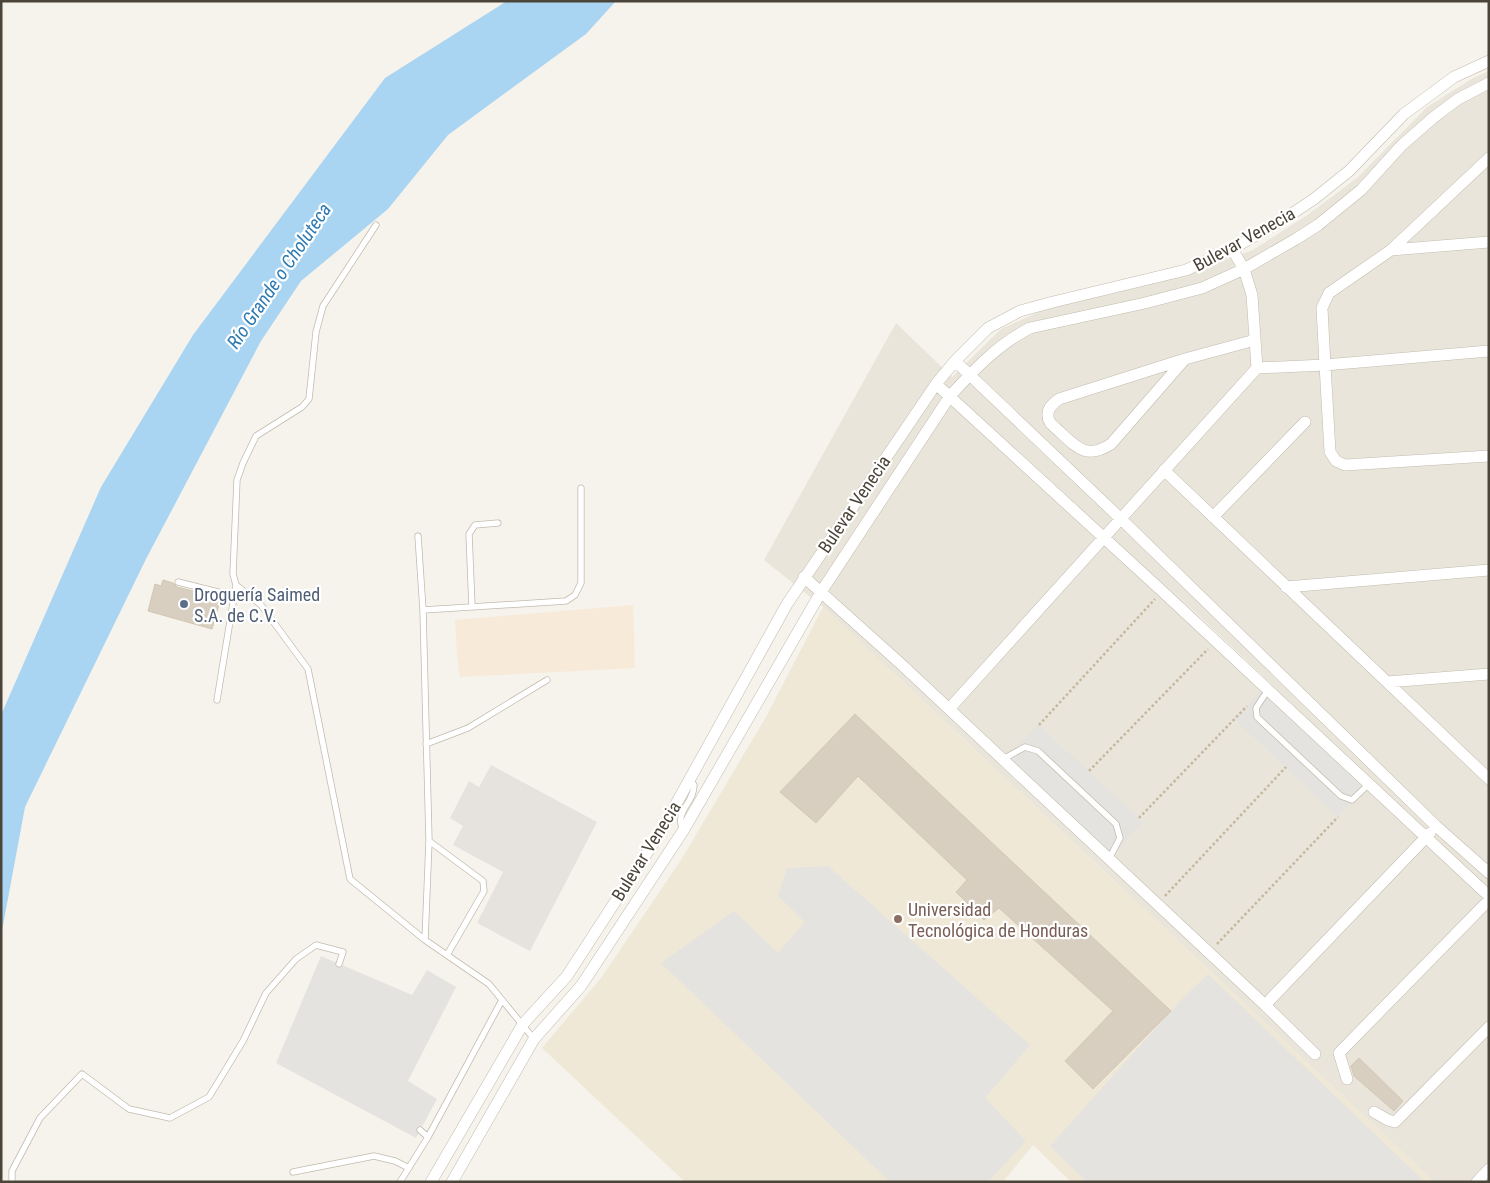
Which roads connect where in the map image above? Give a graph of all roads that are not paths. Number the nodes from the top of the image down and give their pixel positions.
1 (1489, 60) edge
2 (1489, 83) edge
3 (1489, 158) edge
4 (376, 225) dead end
5 (1489, 242) edge
6 (1232, 249) junction
7 (1391, 250) junction
8 (1244, 269) junction
9 (1255, 340) junction
10 (1489, 351) edge
11 (1185, 359) junction
12 (955, 361) junction
13 (1325, 365) junction
14 (1257, 368) junction
15 (969, 375) junction
16 (936, 384) junction
17 (950, 396) junction
18 (1305, 422) dead end
19 (1489, 456) edge
20 (1164, 470) junction
21 (581, 488) dead end
22 (1213, 517) junction
23 (1120, 518) junction
24 (498, 523) dead end
25 (418, 536) dead end
26 (1104, 538) junction
27 (1489, 570) edge
28 (804, 577) junction
29 (178, 582) dead end
30 (236, 585) junction
31 (1286, 587) junction
32 (821, 592) junction
33 (234, 596) junction
34 (472, 607) junction
35 (423, 610) junction
36 (1489, 674) edge
37 (547, 680) dead end
38 (1387, 682) junction
39 (1267, 688) junction
40 (217, 700) dead end
41 (949, 709) junction
42 (426, 744) junction
43 (1003, 760) junction
44 (1489, 779) edge
45 (690, 780) junction
46 (1369, 784) junction
47 (1436, 826) junction
48 (683, 832) junction
49 (1426, 837) junction
50 (429, 841) junction
51 (1109, 859) junction
52 (1489, 873) edge
53 (1489, 896) edge
54 (1489, 900) edge
55 (424, 940) junction
56 (447, 955) junction
57 (339, 964) dead end
58 (502, 1000) junction
59 (1265, 1005) junction
60 (523, 1024) junction
61 (1489, 1027) edge
62 (534, 1039) junction
63 (1315, 1054) dead end
64 (1346, 1079) dead end
65 (1374, 1112) dead end
66 (420, 1130) dead end
67 (428, 1137) junction
68 (409, 1168) junction
69 (1489, 1169) edge
70 (292, 1172) dead end
71 (12, 1182) edge
72 (400, 1182) edge
73 (431, 1182) edge
74 (452, 1182) edge
75 (1477, 1182) edge

1 - 6 street, Bulevar Venecia
2 - 8 street, Bulevar Venecia
3 - 7 street
4 - 30 lane
5 - 7 street
6 - 8 street
6 - 12 street, Bulevar Venecia
7 - 13 street
8 - 9 street
8 - 15 street, Bulevar Venecia
9 - 11 street
9 - 14 street
10 - 13 street
11 - 11 street
12 - 15 street
12 - 16 street, Bulevar Venecia
13 - 14 street
13 - 19 street
14 - 20 street
15 - 17 street, Bulevar Venecia
15 - 23 street
16 - 17 street
16 - 28 street, Bulevar Venecia
17 - 26 street
17 - 32 street, Bulevar Venecia
18 - 22 street
20 - 22 street
20 - 23 street
21 - 34 lane
22 - 31 street
23 - 26 street
23 - 47 street
24 - 34 lane
25 - 35 lane
26 - 39 street
26 - 41 street
27 - 31 street
28 - 32 street
28 - 45 street, Bulevar Venecia
29 - 33 lane
30 - 33 lane
30 - 55 lane
31 - 38 street
32 - 41 street
32 - 48 street, Bulevar Venecia
33 - 40 lane
34 - 35 lane
35 - 42 lane
36 - 38 street
37 - 42 lane
38 - 44 street
39 - 46 street
39 - 46 lane
41 - 43 street
42 - 50 lane
43 - 51 street
43 - 51 lane
45 - 48 lane
45 - 60 street, Bulevar Venecia
46 - 49 street
47 - 49 street
47 - 52 street
48 - 62 street, Bulevar Venecia
49 - 53 street
49 - 59 street
50 - 55 lane
50 - 56 lane
51 - 59 street
54 - 64 street
55 - 56 lane
56 - 58 lane
57 - 71 lane
58 - 60 lane
58 - 67 lane
59 - 63 street
60 - 62 lane
60 - 73 street, Bulevar Venecia
61 - 65 street
62 - 74 street, Bulevar Venecia
66 - 67 lane
67 - 68 lane
68 - 70 lane
68 - 72 lane
69 - 75 street

